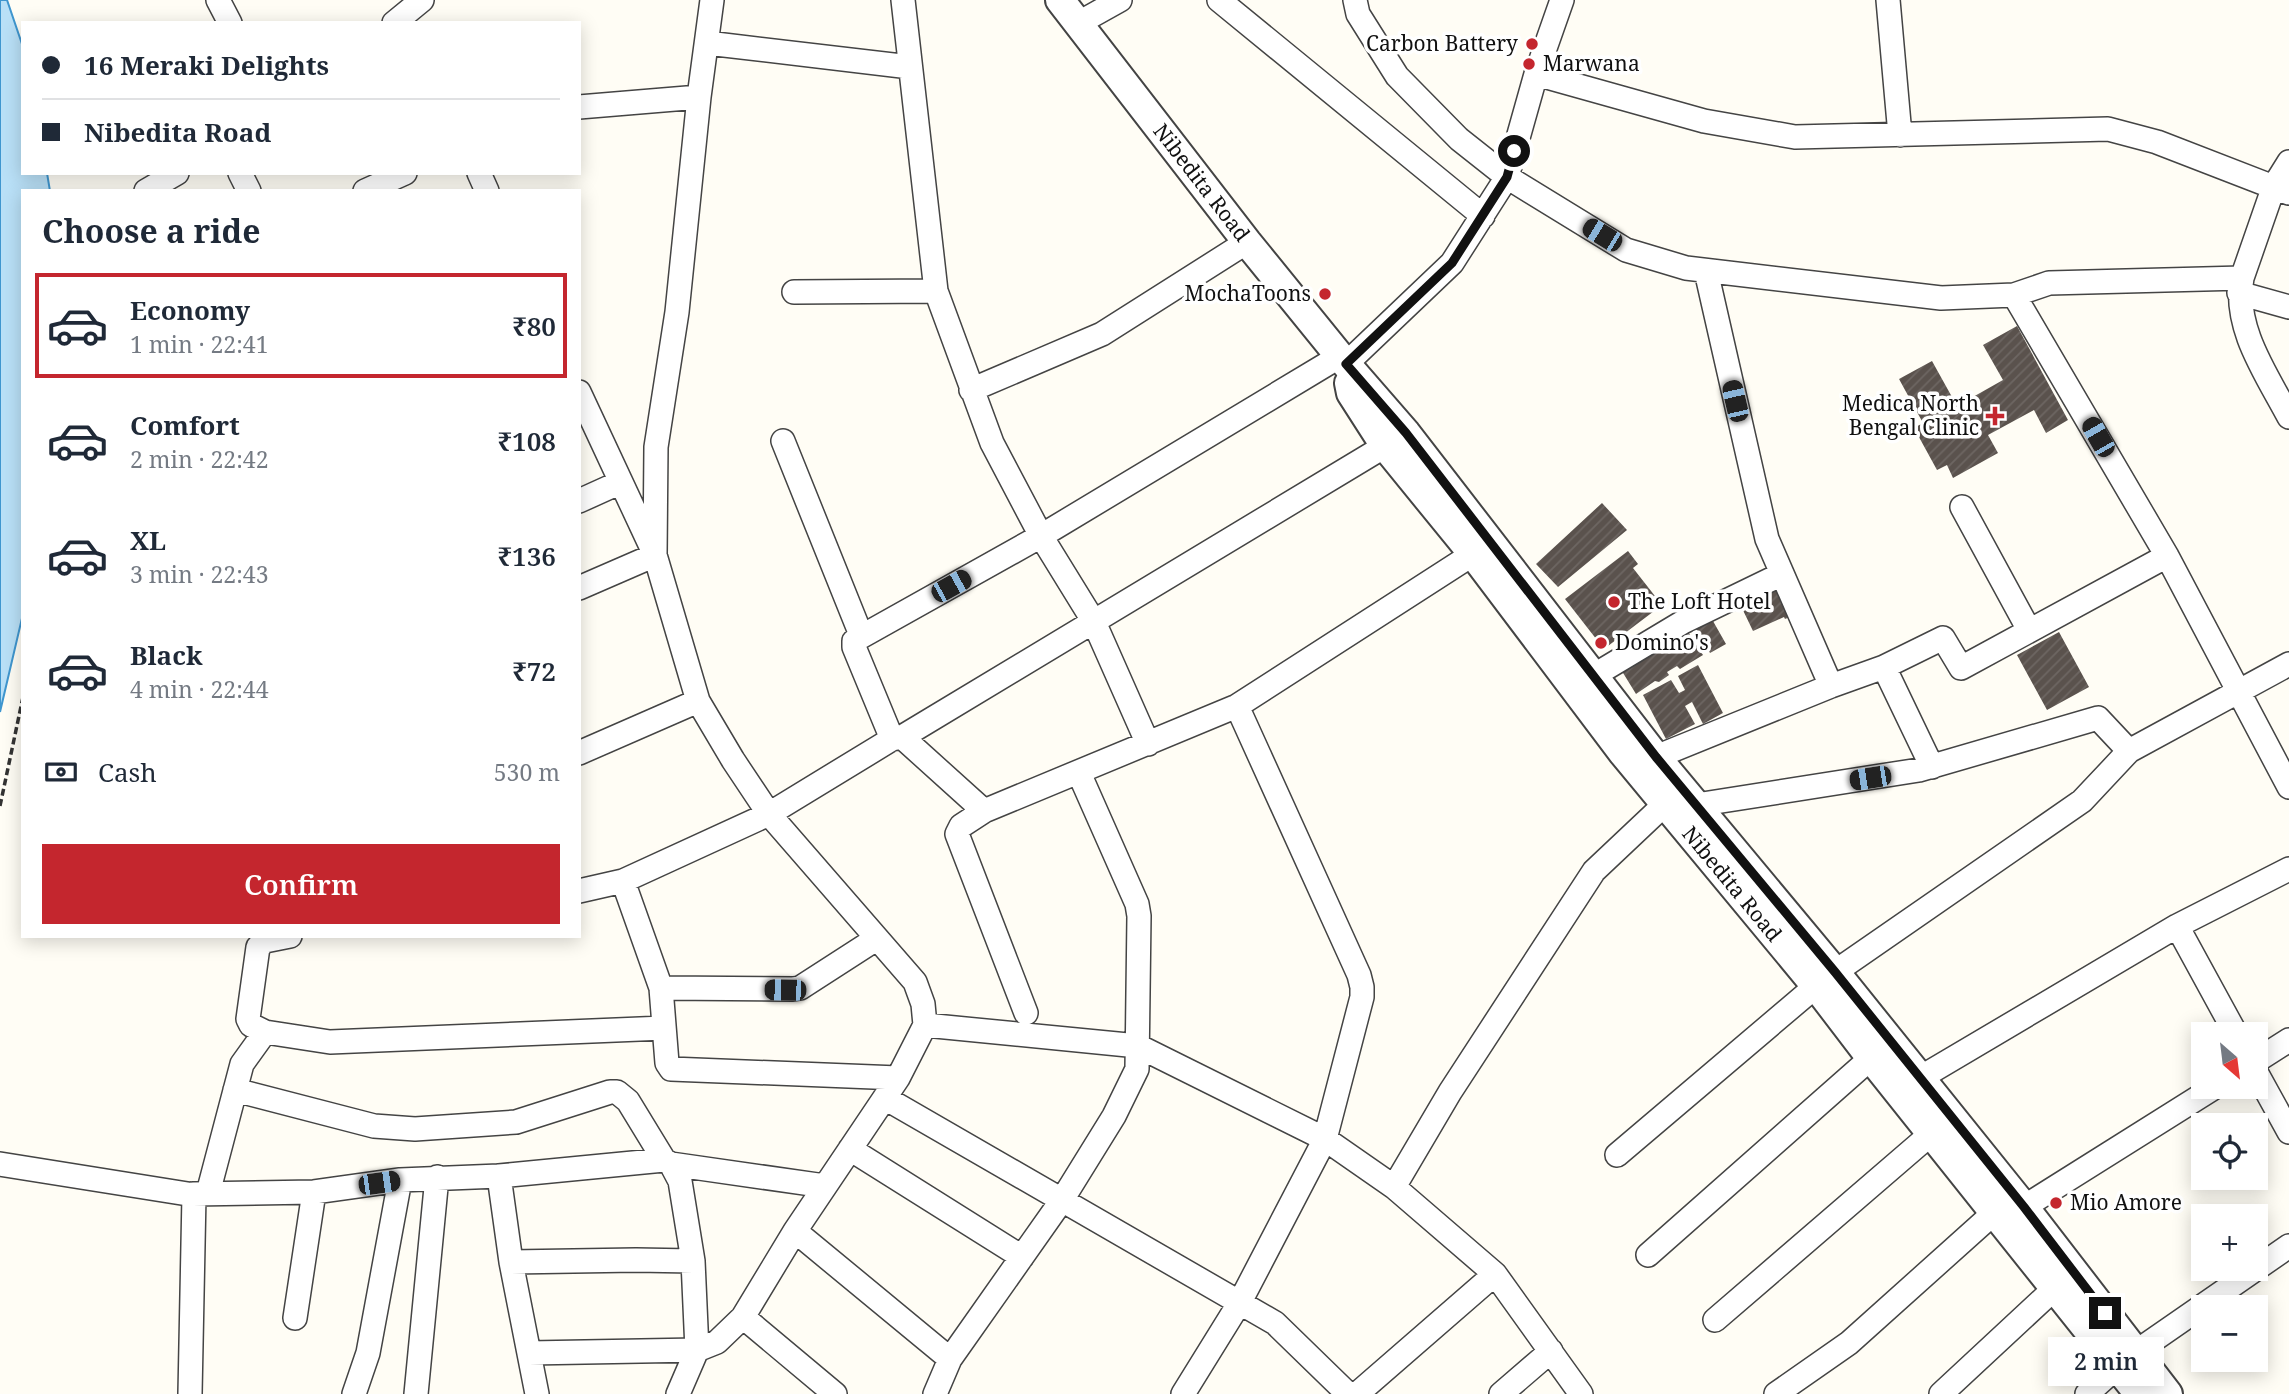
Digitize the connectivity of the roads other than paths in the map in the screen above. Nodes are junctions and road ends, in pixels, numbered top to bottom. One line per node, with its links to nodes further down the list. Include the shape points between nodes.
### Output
1 (218, 0): 11 (street)
2 (422, 0): 12 (street)
3 (712, 0): 14 (street)
4 (903, 0): 15 (street)
5 (1060, 0): 13 (street, Nibedita Road)
6 (1120, 0): 13 (street)
7 (1219, 0): 27 (street)
8 (1355, 0): 23 (street, via 1358,14 1397,76 1459,139)
9 (1562, 0): 16 (street)
10 (1888, 0): 19 (street)
11 (229, 21)
12 (396, 21)
13 (1077, 24): 28 (street, Nibedita Road)
14 (707, 43): 15 (street); 17 (street)
15 (910, 67): 31 (street)
16 (1536, 74): 19 (street, via 1704,121 1795,137); 23 (street)
17 (699, 97): 18 (street); 46 (street, via 677,312 656,447)
18 (581, 107)
19 (1900, 135): 26 (street, via 2108,129 2157,142)
20 (2289, 162): 26 (street)
21 (174, 175): 24 (street)
22 (401, 175): 25 (street)
23 (1507, 177): 27 (street); 29 (street, via 1626,250)
24 (149, 189)
25 (369, 189)
26 (2282, 190): 30 (street)
27 (1483, 216): 35 (street, via 1452,263)
28 (1247, 242): 35 (street, Nibedita Road); 36 (street, via 1102,334)
29 (1706, 271): 33 (street, via 1941,298); 48 (street, via 1764,530)
30 (2241, 286): 33 (street, via 2049,283); 34 (street); 38 (street, via 2245,327)
31 (936, 291): 32 (street); 36 (street)
32 (794, 292)
33 (2014, 295): 47 (street)
34 (2289, 307)
35 (1342, 359): 40 (street, Nibedita Road, via 1351,393); 44 (street); 55 (street, Nibedita Road, via 1406,433)
36 (971, 390): 44 (street, via 992,443)
37 (582, 406): 41 (street)
38 (2289, 417)
39 (783, 441): 52 (street)
40 (1385, 446): 45 (street, Nibedita Road); 50 (street)
41 (621, 482): 42 (street); 46 (street)
42 (581, 500)
43 (1962, 507): 51 (street)
44 (1041, 536): 50 (street); 52 (street)
45 (1473, 554): 59 (street); 68 (street, Nibedita Road)
46 (655, 555): 49 (street); 58 (street)
47 (2167, 556): 51 (street); 57 (street)
48 (1782, 574): 55 (street, via 1682,622); 56 (street)
49 (581, 587)
50 (1094, 622): 60 (street); 61 (street)
51 (2029, 630): 54 (street, via 1961,668 1943,638)
52 (861, 635): 60 (street, via 854,647)
53 (2289, 664): 57 (street)
54 (1884, 667): 56 (street); 65 (street)
55 (1593, 676): 64 (street, Nibedita Road)
56 (1831, 686): 64 (street)
57 (2239, 692): 62 (street); 67 (street)
58 (698, 701): 63 (street); 71 (street)
59 (1237, 706): 61 (street); 98 (street, via 1362,987)
60 (897, 738): 70 (street); 71 (street)
61 (1148, 744): 66 (street)
62 (2129, 751): 65 (street, via 2098,718); 79 (street, via 2082,801)
63 (581, 752)
64 (1656, 757): 69 (street, Nibedita Road)
65 (1932, 767): 69 (street)
66 (1079, 773): 70 (street); 87 (street, via 1137,904)
67 (2289, 787)
68 (1665, 804): 79 (street, Nibedita Road); 107 (street, via 1594,871)
69 (1696, 805): 79 (street, Nibedita Road)
70 (984, 811): 81 (street, via 957,834)
71 (769, 814): 73 (street); 77 (street)
72 (2289, 869): 75 (street)
73 (623, 881): 74 (street); 80 (street)
74 (581, 891)
75 (2177, 926): 82 (street); 91 (street)
76 (279, 938): 78 (street)
77 (876, 939): 80 (street, via 800,988); 83 (street, via 915,982)
78 (259, 941): 85 (street, via 248,1019)
79 (1826, 979): 89 (street, Nibedita Road); 91 (street, Nibedita Road); 100 (street)
80 (661, 988): 84 (street)
81 (1026, 1013)
82 (2229, 1022)
83 (925, 1025): 87 (street); 90 (street)
84 (664, 1028): 85 (street, via 330,1042); 90 (street, via 671,1069)
85 (265, 1032): 92 (street, via 242,1064)
86 (2289, 1040): 88 (street)
87 (1138, 1046): 98 (street); 110 (street, via 1137,1069 1114,1116)
88 (2268, 1053)
89 (1871, 1058): 97 (street, Nibedita Road); 115 (street)
90 (898, 1078): 94 (street)
91 (1920, 1078): 111 (street, Nibedita Road)
92 (235, 1090): 101 (street, via 374,1126 415,1129 516,1122 617,1092 628,1101); 109 (street)
93 (2268, 1094): 96 (street)
94 (885, 1098): 99 (street); 110 (street)
95 (2196, 1099): 111 (street)
96 (2289, 1132)
97 (1932, 1133): 112 (street, Nibedita Road); 124 (street)
98 (1325, 1139): 107 (street); 121 (street)
99 (850, 1149): 106 (street); 116 (street)
100 (1617, 1155)
101 (667, 1162): 103 (street); 106 (street); 117 (street, via 680,1181)
102 (0, 1164): 109 (street)
103 (499, 1176): 104 (street); 118 (street)
104 (437, 1177): 105 (street); 134 (street)
105 (400, 1180): 108 (street); 132 (street, via 368,1353)
106 (825, 1186): 113 (street)
107 (1394, 1187): 119 (street)
108 (314, 1192): 109 (street); 123 (street)
109 (201, 1193): 131 (street, via 195,1198)
110 (1062, 1200): 116 (street); 121 (street)
111 (2024, 1207): 120 (street, Nibedita Road)
112 (1995, 1212): 120 (street, Nibedita Road); 143 (street, via 1849,1343)
113 (795, 1231): 122 (street); 128 (street)
114 (2289, 1246): 129 (street)
115 (1648, 1255)
116 (1022, 1257): 128 (street)
117 (693, 1261): 118 (street); 125 (street)
118 (511, 1262): 127 (street)
119 (1495, 1274): 126 (street); 140 (street)
120 (2065, 1281): 129 (street, Nibedita Road); 144 (street)
121 (1240, 1302): 138 (street); 139 (street, via 1275,1323)
122 (743, 1317): 125 (street, via 717,1342); 136 (street)
123 (295, 1318)
124 (1715, 1320)
125 (697, 1350): 127 (street); 130 (street)
126 (1550, 1351): 141 (street); 142 (street)
127 (528, 1353): 135 (street)
128 (950, 1359): 137 (street)
129 (2127, 1359): 145 (street); 146 (street, Nibedita Road); 147 (street, Nibedita Road)
130 (686, 1389)
131 (190, 1394)
132 (354, 1394): 133 (street)
133 (362, 1394)
134 (416, 1394)
135 (537, 1394)
136 (835, 1394)
137 (935, 1394)
138 (1183, 1394)
139 (1348, 1394)
140 (1357, 1394)
141 (1501, 1394)
142 (1581, 1394)
143 (1776, 1394)
144 (1941, 1394)
145 (2087, 1394)
146 (2139, 1394)
147 (2168, 1394)

